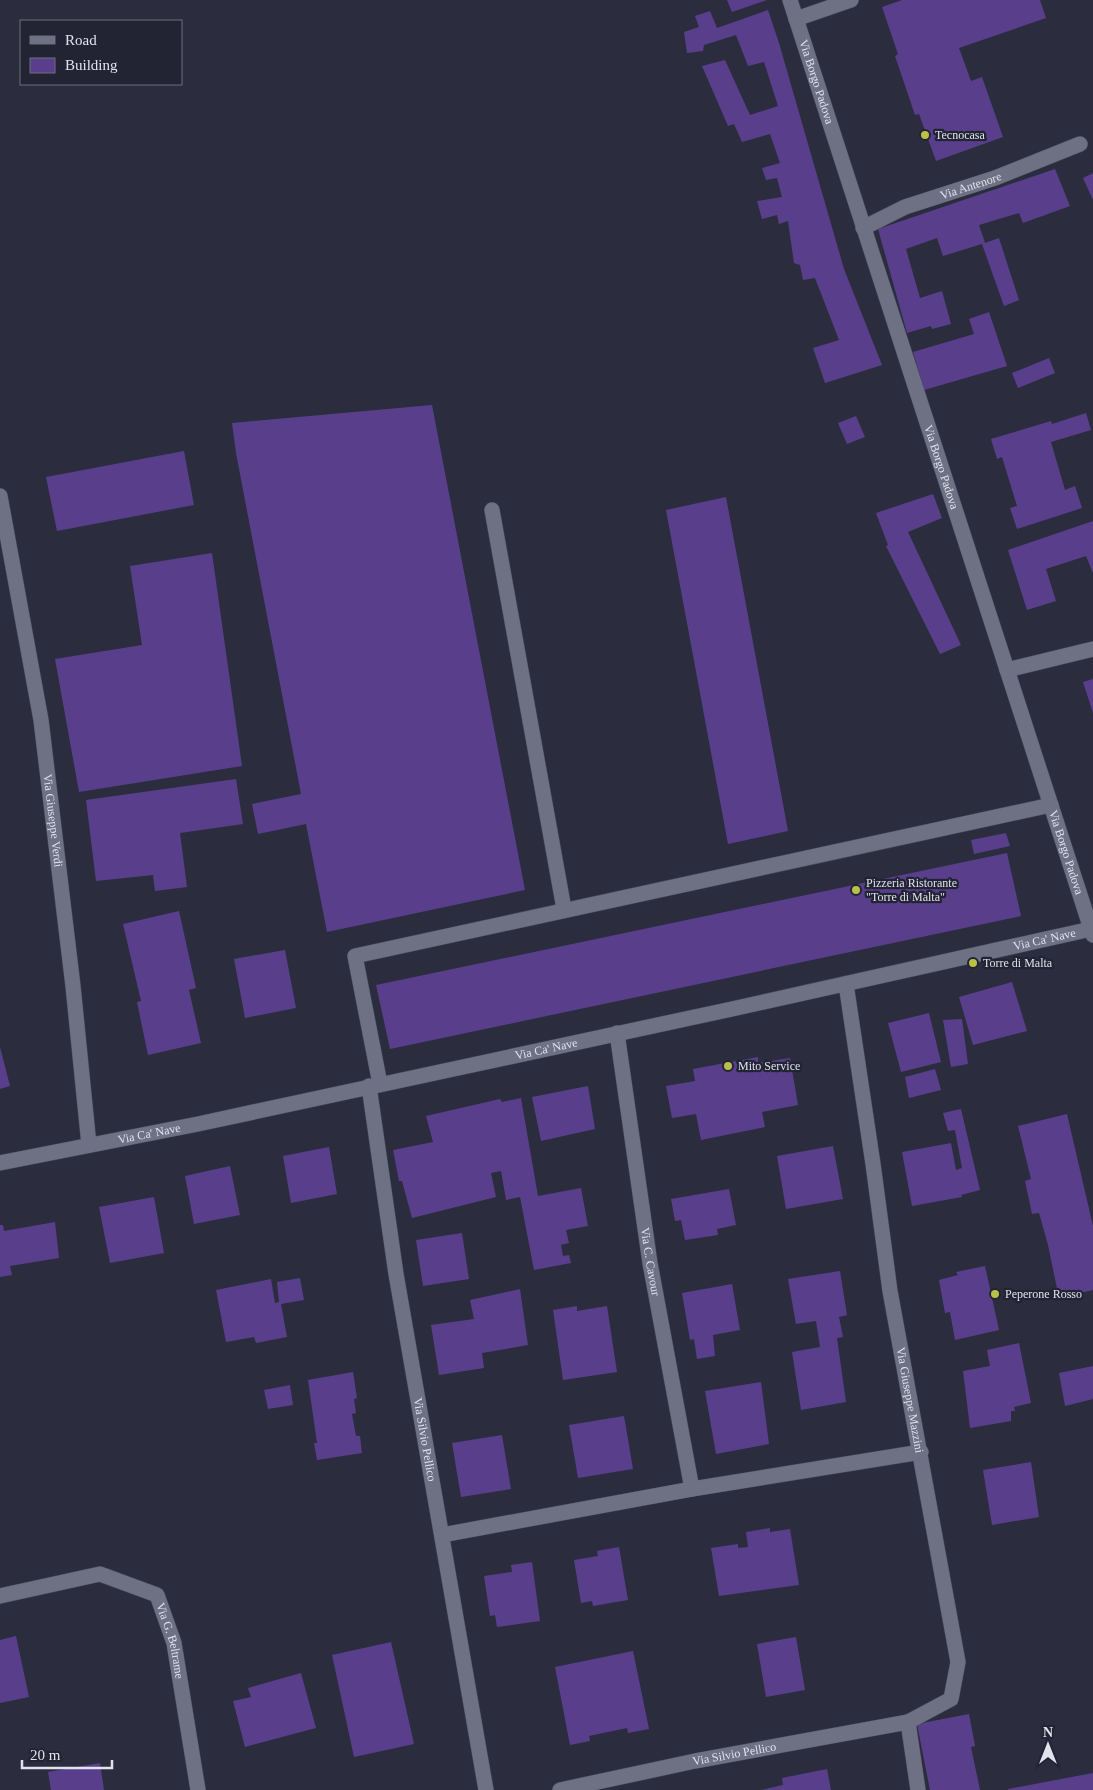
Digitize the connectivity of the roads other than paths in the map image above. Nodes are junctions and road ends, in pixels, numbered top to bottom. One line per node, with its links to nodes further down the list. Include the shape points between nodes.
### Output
1 (790, 0): 3 (street, Via Borgo Padova)
2 (851, 0): 3 (street)
3 (796, 19): 5 (street, Via Borgo Padova)
4 (1080, 144): 5 (street, Via Antenore, via 995,178 905,207)
5 (863, 228): 9 (street, Via Borgo Padova)
6 (0, 496): 16 (street, Via Giuseppe Verdi, via 41,720)
7 (492, 510): 11 (street)
8 (1093, 648): 9 (street)
9 (1007, 670): 10 (street, Via Borgo Padova)
10 (1051, 805): 11 (street); 12 (street, Via Borgo Padova)
11 (564, 909): 15 (street, Via Silvio Pellico, via 355,956)
12 (1092, 932): 13 (street, Via Ca' Nave)
13 (846, 984): 14 (street, Via Ca' Nave); 18 (street, Via Giuseppe Mazzini, via 890,1291)
14 (617, 1033): 15 (street, Via Ca' Nave); 19 (street, Via C. Cavour, via 650,1263)
15 (374, 1085): 16 (street, Via Ca' Nave); 20 (street, Via Silvio Pellico, via 396,1274)
16 (89, 1146): 17 (street, Via Ca' Nave)
17 (0, 1163)
18 (921, 1452): 19 (street); 22 (street, Via Giuseppe Mazzini, via 958,1662 951,1698)
19 (692, 1489): 20 (street)
20 (442, 1535): 24 (street, Via Silvio Pellico)
21 (0, 1596): 23 (street, Via G. Beltrame, via 100,1574 157,1595 174,1643)
22 (908, 1722): 25 (street, Via Silvio Pellico, via 695,1761); 26 (street)
23 (198, 1790)
24 (486, 1790)
25 (560, 1790)
26 (918, 1790)

